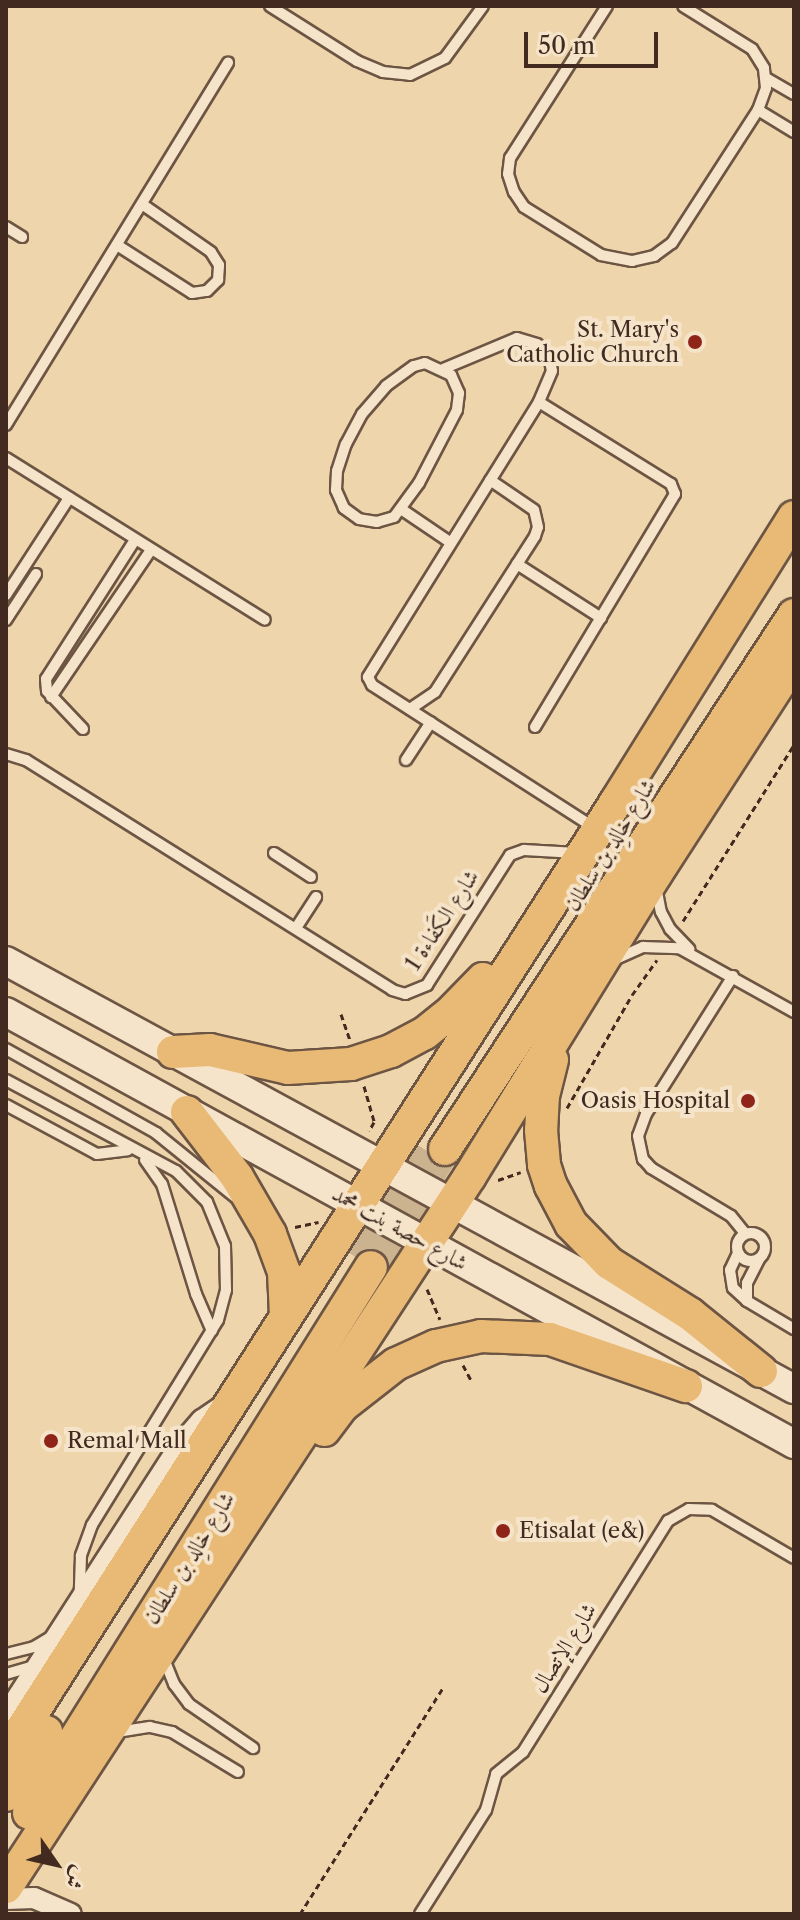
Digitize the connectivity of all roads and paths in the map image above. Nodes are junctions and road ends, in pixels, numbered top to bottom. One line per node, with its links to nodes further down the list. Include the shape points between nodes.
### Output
1 (270, 6): 2 (lane, via 357,61 410,75 445,58)
2 (483, 6)
3 (607, 6): 8 (lane, via 510,158 510,183 524,207 611,259 654,256 672,243)
4 (683, 6): 6 (lane, via 752,49)
5 (228, 63): 10 (lane)
6 (766, 78): 7 (lane); 8 (lane)
7 (794, 94)
8 (758, 110): 9 (lane)
9 (794, 132)
10 (142, 204): 13 (lane); 13 (lane, via 211,252 219,265 218,280 207,291 192,293)
11 (6, 227): 12 (lane)
12 (22, 237)
13 (117, 245): 16 (lane)
14 (443, 369): 15 (lane, via 507,340 527,339 550,361 550,382); 20 (lane, via 456,383 459,402); 20 (lane, via 425,363 414,366 386,386 353,429 337,471 339,500 351,515 377,522)
15 (539, 402): 18 (lane); 30 (lane, via 674,488 674,500)
16 (6, 425)
17 (6, 458): 19 (lane)
18 (490, 480): 23 (lane); 26 (lane, via 527,503 538,518 535,536)
19 (69, 498): 22 (lane); 28 (lane)
20 (401, 509): 23 (lane)
21 (794, 517): 42 (main road)
22 (135, 540): 24 (lane); 34 (lane, via 46,679)
23 (451, 543): 35 (lane, via 368,673 372,685)
24 (151, 550): 32 (lane); 34 (lane)
25 (794, 550): 29 (main road, شارع خالِد بن سلطان, via 434,1144)
26 (517, 564): 30 (lane); 35 (lane, via 435,692)
27 (36, 574): 31 (lane)
28 (6, 595)
29 (794, 615)
30 (601, 618): 37 (lane)
31 (6, 620)
32 (265, 620)
33 (794, 661): 44 (main road)
34 (51, 697): 38 (lane)
35 (410, 709): 36 (lane)
36 (431, 722): 41 (lane); 42 (lane)
37 (535, 727)
38 (83, 729)
39 (794, 745): 49 (path)
40 (6, 754): 48 (lane, شارع الكَفاءة 1, via 26,760)
41 (406, 760)
42 (590, 841): 47 (main road); 48 (lane, شارع الكَفاءة 1, via 558,854 524,850 510,855 427,985 417,992 392,990)
43 (274, 853): 45 (lane)
44 (656, 874): 49 (lane, via 661,912); 53 (main road)
45 (311, 877)
46 (316, 897): 48 (lane)
47 (538, 922): 59 (main road, via 440,1022 371,1059 288,1068 210,1050); 66 (main road)
48 (296, 928)
49 (675, 934): 51 (lane)
50 (667, 946): 51 (lane); 53 (lane, via 625,953); 62 (path, via 632,995)
51 (697, 955): 54 (lane)
52 (6, 961): 59 (main road, شارع حصة بنت محمد)
53 (593, 975): 57 (main road)
54 (733, 976): 56 (lane); 70 (lane, via 646,1114 638,1136 643,1159 651,1168 731,1216)
55 (6, 1012): 63 (main road, شارع حصة بنت محمد)
56 (794, 1012)
57 (566, 1020): 65 (main road, via 543,1095); 68 (main road)
58 (6, 1049): 69 (lane, via 156,1133)
59 (173, 1052): 66 (main road, شارع حصة بنت محمد)
60 (6, 1080): 64 (lane)
61 (6, 1105): 64 (lane, via 97,1154)
62 (566, 1110)
63 (187, 1112): 67 (main road, شارع حصة بنت محمد); 69 (main road)
64 (134, 1151): 78 (lane, via 162,1184); 78 (lane, via 188,1180 215,1216 227,1274 223,1305)
65 (544, 1165): 68 (path, via 485,1183); 80 (main road, via 559,1204 594,1250)
66 (383, 1166): 67 (main road); 68 (main road, شارع حصة بنت محمد)
67 (357, 1205): 71 (main road, شارع حصة بنت محمد); 76 (main road)
68 (460, 1207): 71 (main road); 80 (main road, شارع حصة بنت محمد)
69 (264, 1222): 76 (main road, via 284,1272)
70 (745, 1233): 72 (lane); 73 (lane, via 764,1240)
71 (426, 1243): 81 (main road, شارع حصة بنت محمد); 86 (main road)
72 (738, 1253): 73 (lane, via 747,1260); 75 (lane, via 730,1279)
73 (759, 1259): 75 (lane, via 747,1283)
74 (425, 1285): 79 (path)
75 (747, 1301): 77 (lane)
76 (286, 1316): 82 (main road)
77 (794, 1329)
78 (212, 1331): 85 (lane, via 92,1525 81,1556)
79 (450, 1342): 81 (main road, via 504,1334 550,1339); 86 (main road, via 396,1364 342,1406)
80 (784, 1381)
81 (686, 1386): 83 (main road, شارع حصة بنت محمد)
82 (232, 1401): 85 (street, via 202,1420 180,1445); 96 (main road)
83 (794, 1444)
84 (794, 1558): 104 (lane, شارع الإتصال, via 712,1510 677,1513 661,1530 523,1752 496,1774 486,1810)
85 (80, 1599): 87 (street)
86 (178, 1620): 88 (main road)
87 (63, 1627): 89 (lane, via 34,1647); 90 (street)
88 (161, 1647): 94 (main road); 95 (lane, via 174,1684 189,1704)
89 (6, 1654)
90 (42, 1659): 91 (lane, via 27,1670); 93 (street)
91 (6, 1674)
92 (443, 1688): 103 (path)
93 (6, 1715)
94 (104, 1737): 97 (lane, via 126,1729 161,1729 194,1742); 100 (main road)
95 (253, 1748)
96 (6, 1754)
97 (238, 1772)
98 (6, 1795): 99 (main road, شارع خالِد بن سلطان, via 360,1260)
99 (6, 1850)
100 (6, 1887)
101 (6, 1899): 102 (street, via 34,1898)
102 (71, 1914)
103 (300, 1914)
104 (420, 1914)

